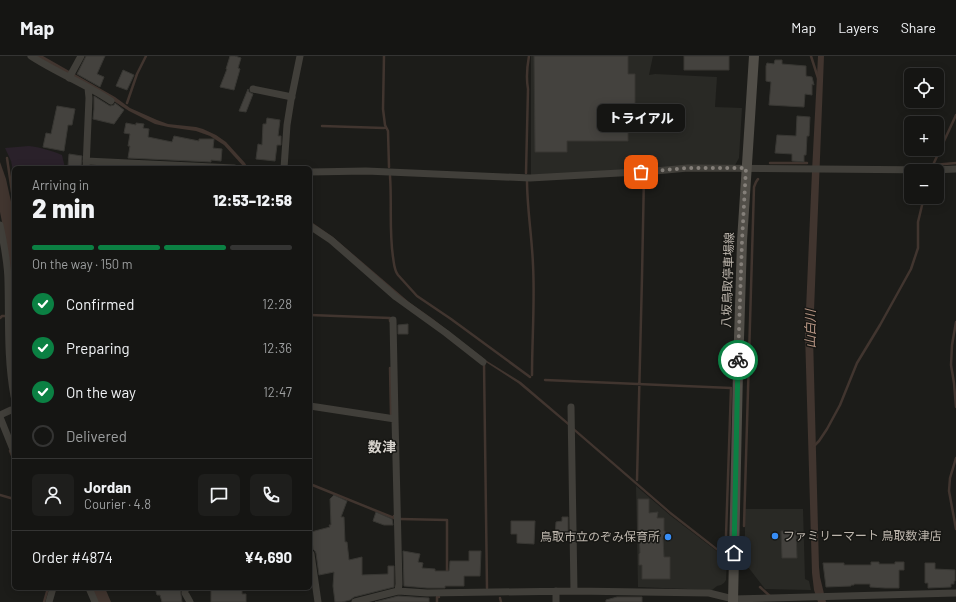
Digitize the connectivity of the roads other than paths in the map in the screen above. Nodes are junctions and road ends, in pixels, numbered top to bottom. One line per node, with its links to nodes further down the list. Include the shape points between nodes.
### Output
1 (31, 56): 5 (street)
2 (80, 56): 5 (street)
3 (300, 56): 8 (street)
4 (754, 56): 13 (main road, 八坂鳥取停車場線)
5 (69, 78): 6 (street)
6 (88, 88): 9 (street); 10 (street)
7 (253, 89): 8 (street)
8 (292, 97): 12 (street)
9 (111, 101)
10 (86, 164): 11 (street)
11 (157, 166)
12 (284, 166)
13 (746, 168): 14 (street); 15 (street, via 688,168 530,178 366,171); 35 (main road, 八坂鳥取停車場線, via 738,356)
14 (956, 169)
15 (312, 172)
16 (0, 224): 20 (street, via 6,256)
17 (312, 227): 19 (street, via 331,240 396,297)
18 (393, 320): 25 (street)
19 (483, 362)
20 (12, 378)
21 (312, 406): 25 (street)
22 (571, 407): 33 (street)
23 (12, 410): 24 (street)
24 (0, 416): 26 (street)
25 (395, 419): 31 (street, via 400,584)
26 (12, 447)
27 (312, 561): 39 (street)
28 (52, 590): 36 (street)
29 (90, 590): 37 (street)
30 (185, 590): 38 (street)
31 (398, 591): 32 (street); 40 (street)
32 (556, 591): 33 (street); 41 (street)
33 (574, 591): 35 (street, via 709,593)
34 (956, 593): 35 (street)
35 (733, 600)
36 (49, 602)
37 (95, 602)
38 (190, 602)
39 (318, 602)
40 (355, 602)
41 (556, 602)

